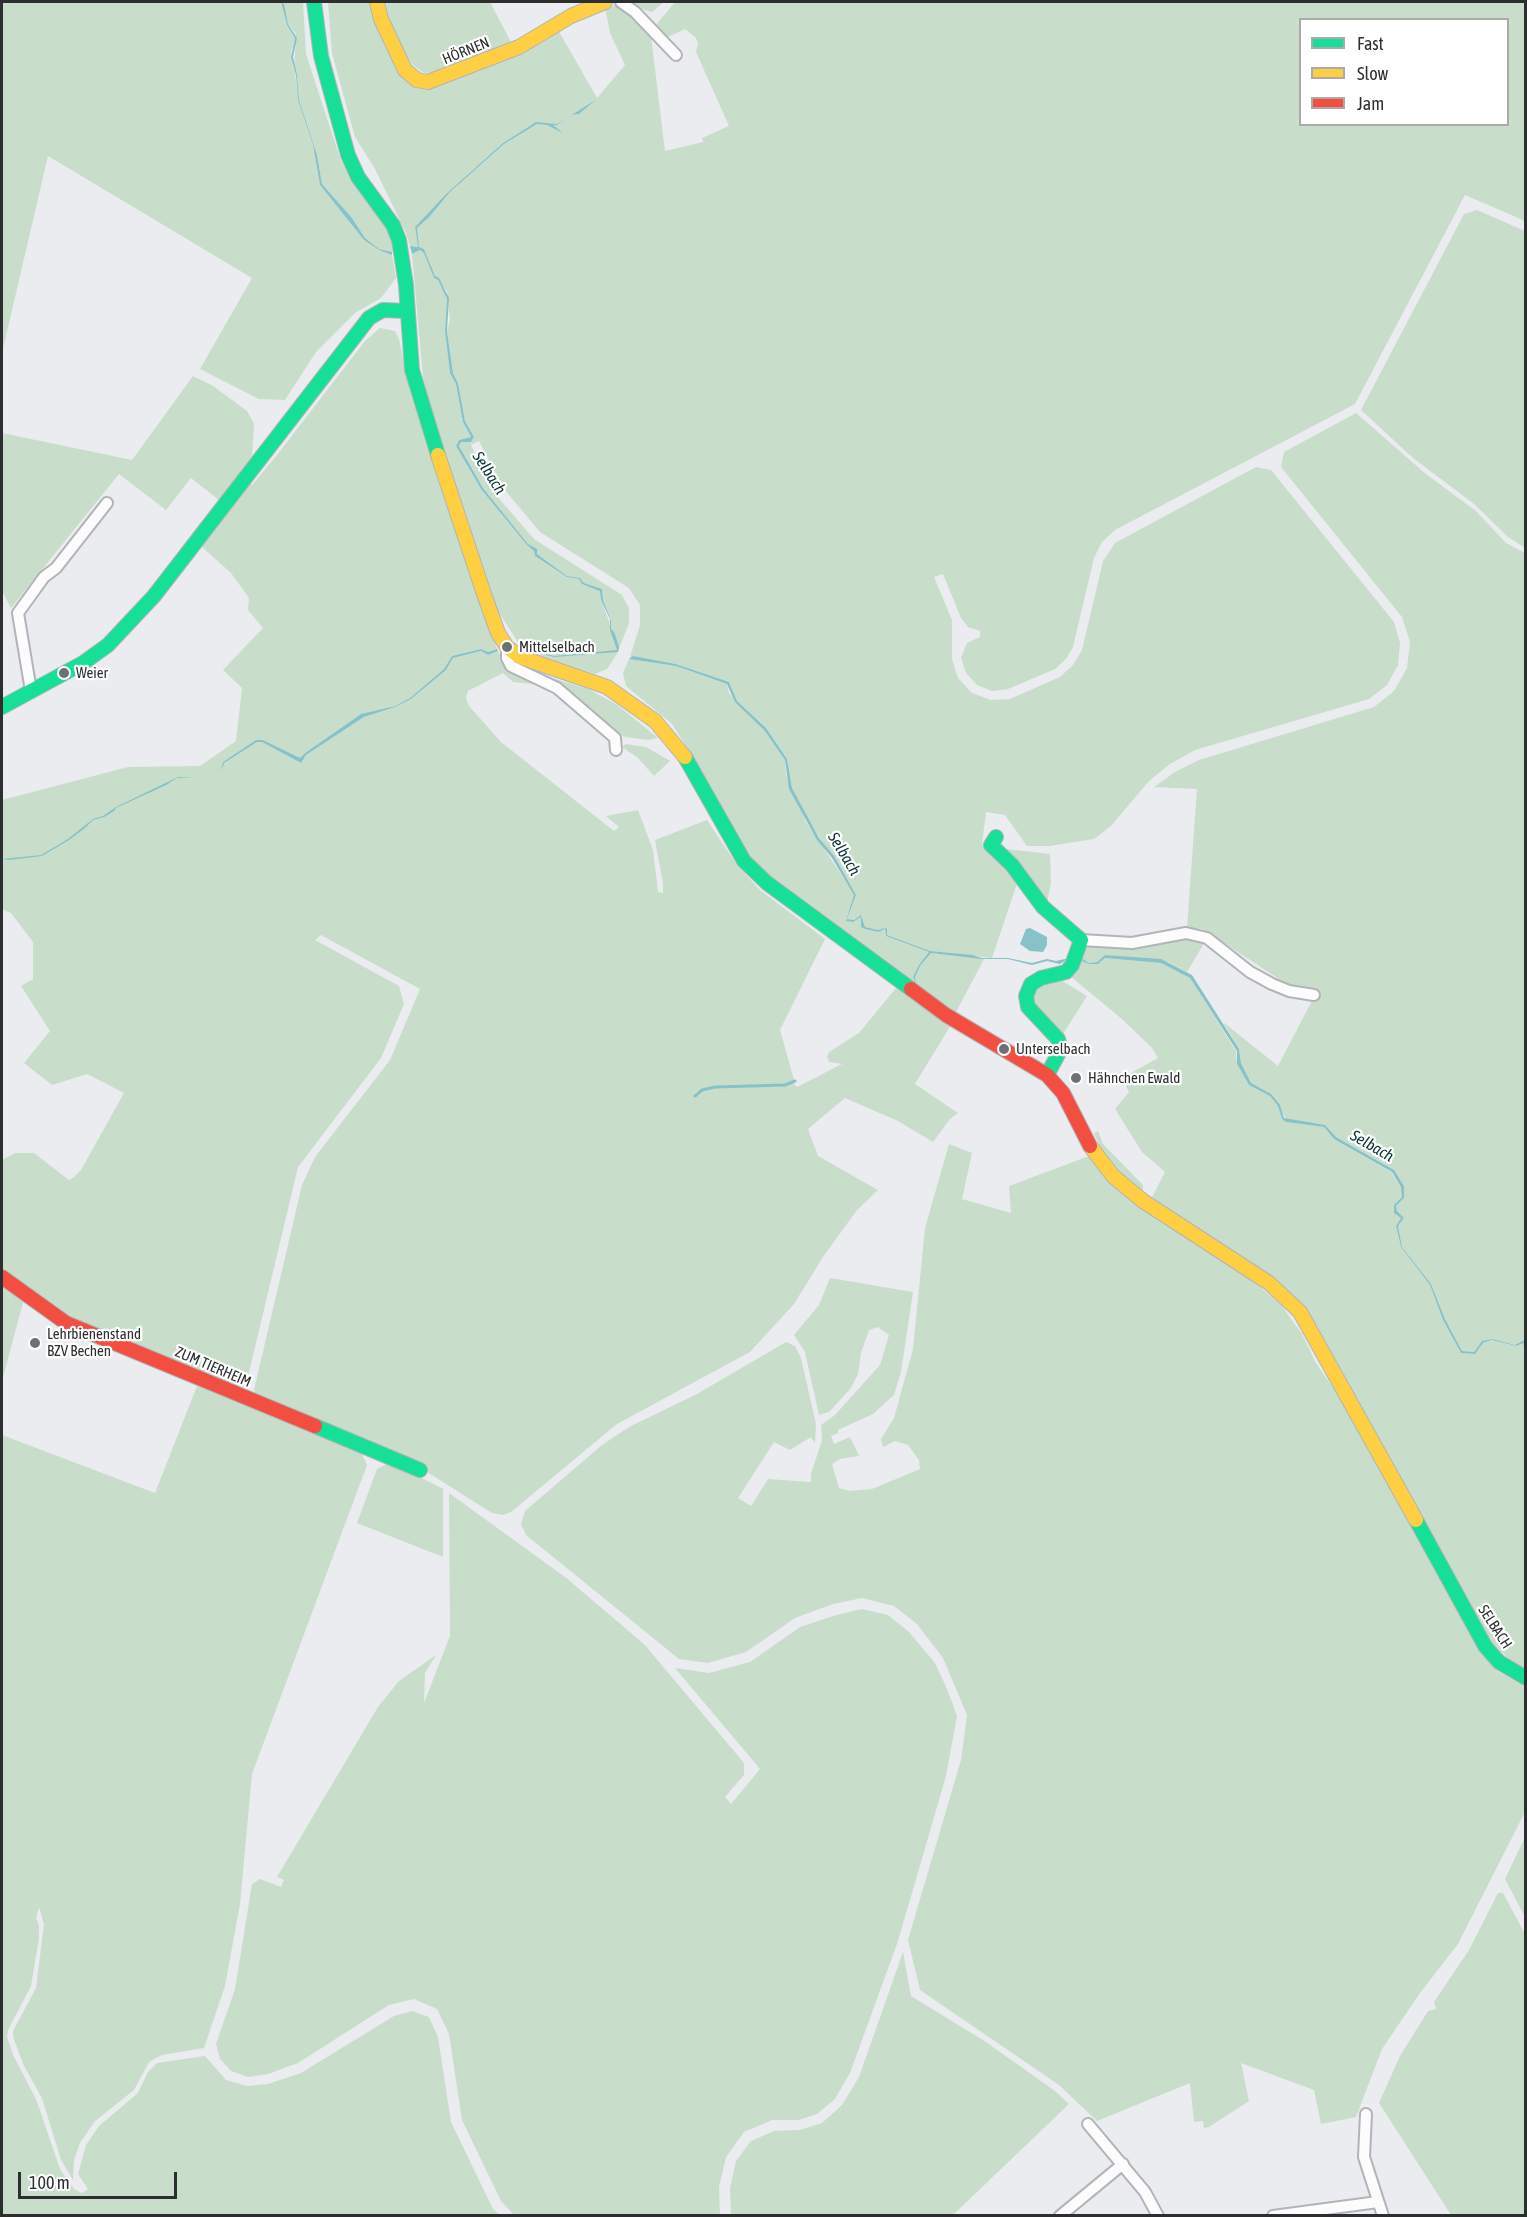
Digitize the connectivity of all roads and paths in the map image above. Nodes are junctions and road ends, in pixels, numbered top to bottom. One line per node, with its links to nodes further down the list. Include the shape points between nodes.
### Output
1 (314, 2): 6 (street, via 321,56 348,155 399,240)
2 (377, 2): 3 (street, HÖRNEN, via 405,70 417,80 428,82 519,46 571,16)
3 (605, 2)
4 (621, 2): 5 (street)
5 (676, 55)
6 (407, 311): 8 (street, via 417,390 498,633); 9 (street, via 383,310 369,318 132,621 83,663)
7 (107, 503): 9 (street, via 18,613)
8 (507, 647): 11 (street, via 511,666 557,688 615,738); 15 (street, SELBACH, via 520,657 607,687 635,705 676,743 734,846 767,883 946,1015)
9 (31, 691): 10 (street)
10 (2, 707)
11 (616, 750)
12 (996, 837): 13 (street, via 991,845 1012,865 1043,907)
13 (1081, 940): 14 (street, via 1132,943 1186,933 1207,938 1272,984); 15 (street, via 1066,972 1031,984 1026,996 1028,1006 1058,1039 1061,1049)
14 (1314, 994)
15 (1047, 1075): 18 (street, SELBACH, via 1063,1093 1094,1154 1113,1176 1143,1201 1269,1283 1300,1312 1485,1646 1499,1662)
16 (2, 1277): 17 (street, ZUM TIERHEIM, via 66,1323)
17 (420, 1470)
18 (1526, 1678)
19 (1366, 2114): 22 (street, via 1364,2157)
20 (1088, 2124): 21 (street)
21 (1123, 2164): 24 (street); 25 (street)
22 (1378, 2202): 23 (street); 26 (street)
23 (1274, 2215)
24 (1060, 2216)
25 (1158, 2216)
26 (1383, 2216)

